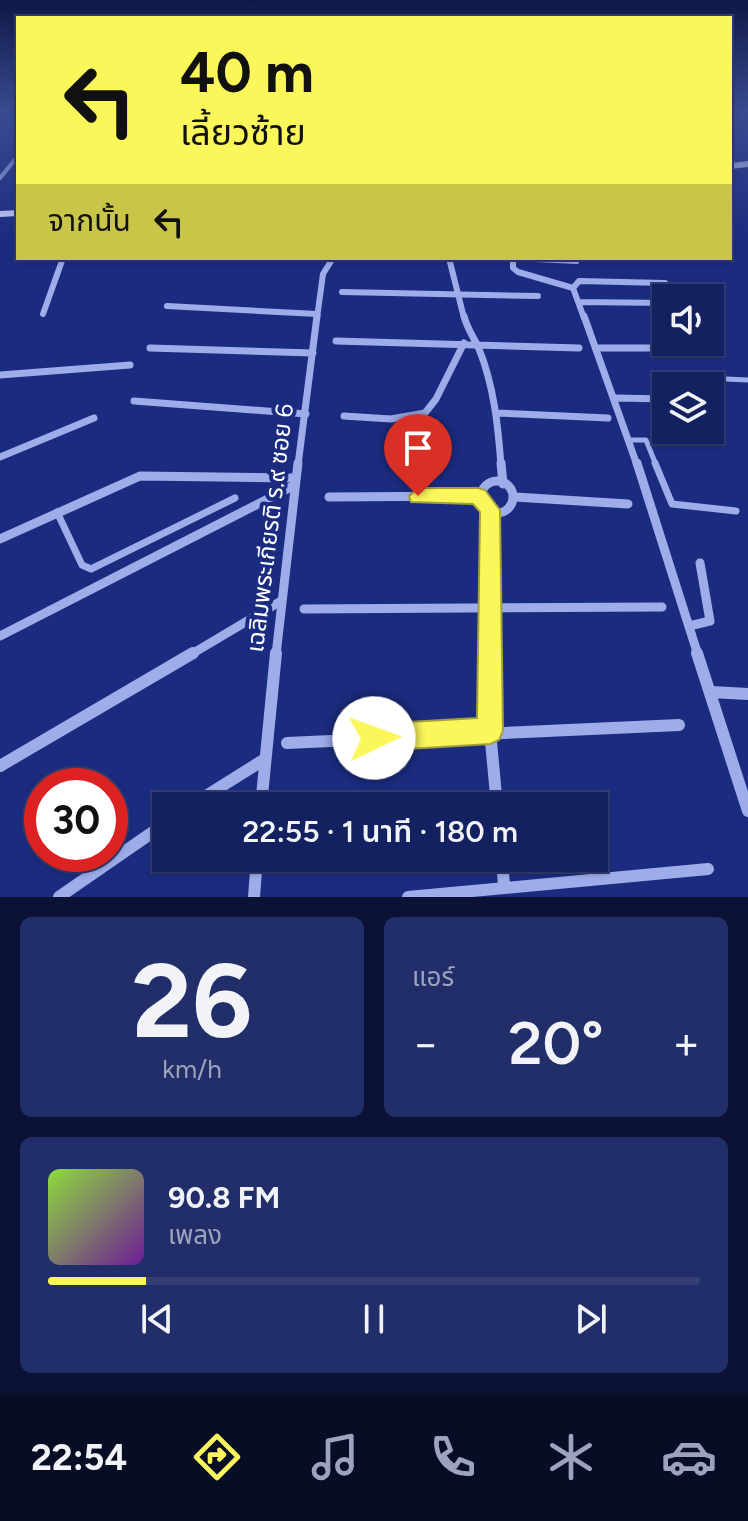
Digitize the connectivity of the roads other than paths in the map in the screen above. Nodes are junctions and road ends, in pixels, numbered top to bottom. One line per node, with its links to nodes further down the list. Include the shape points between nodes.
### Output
1 (16, 160): 2 (street)
2 (0, 178)
3 (62, 260): 17 (street)
4 (332, 260): 18 (street, เฉลิมพระเกียรติ ร.๙ ซอย 6, via 323,274)
5 (450, 260): 12 (street)
6 (513, 260): 10 (street, via 518,272)
7 (545, 260): 8 (lane)
8 (577, 262)
9 (665, 283): 10 (street, via 579,281)
10 (573, 288): 14 (street)
11 (342, 292): 12 (street)
12 (459, 295): 13 (street); 19 (street)
13 (538, 296)
14 (579, 302): 15 (street); 25 (street)
15 (652, 303)
16 (167, 306): 18 (street)
17 (43, 314)
18 (317, 314): 27 (street, เฉลิมพระเกียรติ ร.๙ ซอย 6)
19 (469, 336): 21 (street); 22 (street)
20 (336, 341): 22 (street)
21 (478, 346): 22 (street); 24 (street); 35 (street)
22 (462, 347): 37 (street, via 431,409 402,418)
23 (150, 348): 27 (street)
24 (579, 348)
25 (597, 348): 26 (street); 32 (street)
26 (652, 348)
27 (313, 353): 36 (street, เฉลิมพระเกียรติ ร.๙ ซอย 6)
28 (130, 365): 29 (street)
29 (0, 375)
30 (725, 379): 31 (lane)
31 (748, 380)
32 (616, 398): 33 (street); 40 (street)
33 (652, 399)
34 (134, 401): 36 (street)
35 (497, 413): 39 (street); 43 (street)
36 (306, 414): 42 (street, เฉลิมพระเกียรติ ร.๙ ซอย 6)
37 (344, 416)
38 (94, 418): 41 (street)
39 (608, 418)
40 (630, 440): 50 (lane, via 646,440 672,504); 58 (street)
41 (0, 457)
42 (295, 481): 51 (street, via 140,476); 54 (street, เฉลิมพระเกียรติ ร.๙ ซอย 6); 59 (street)
43 (503, 484): 44 (street, via 486,484); 46 (street)
44 (478, 496): 45 (street); 49 (street)
45 (329, 497)
46 (515, 497): 48 (street); 49 (street, via 508,510)
47 (235, 498): 51 (lane, via 91,569 82,565)
48 (628, 504)
49 (490, 510): 55 (street)
50 (736, 511)
51 (57, 512): 52 (street)
52 (0, 539)
53 (700, 563): 58 (street, via 710,621)
54 (281, 601): 65 (street, เฉลิมพระเกียรติ ร.๙ ซอย 6); 66 (street)
55 (492, 607): 56 (street); 57 (street); 63 (street)
56 (662, 607)
57 (304, 609)
58 (689, 626): 60 (street)
59 (0, 636)
60 (711, 692): 61 (street); 70 (street)
61 (748, 694)
62 (679, 725): 63 (street)
63 (490, 731): 64 (street); 69 (street)
64 (287, 743)
65 (265, 759): 67 (street); 68 (street, เฉลิมพระเกียรติ ร.๙ ซอย 6)
66 (0, 766)
67 (212, 792)
68 (262, 792)
69 (496, 792)
70 (748, 811)
71 (152, 833): 76 (street)
72 (708, 869): 75 (street)
73 (256, 872): 77 (street)
74 (503, 872): 75 (street)
75 (504, 886): 78 (street)
76 (59, 897)
77 (254, 897)
78 (408, 897)

